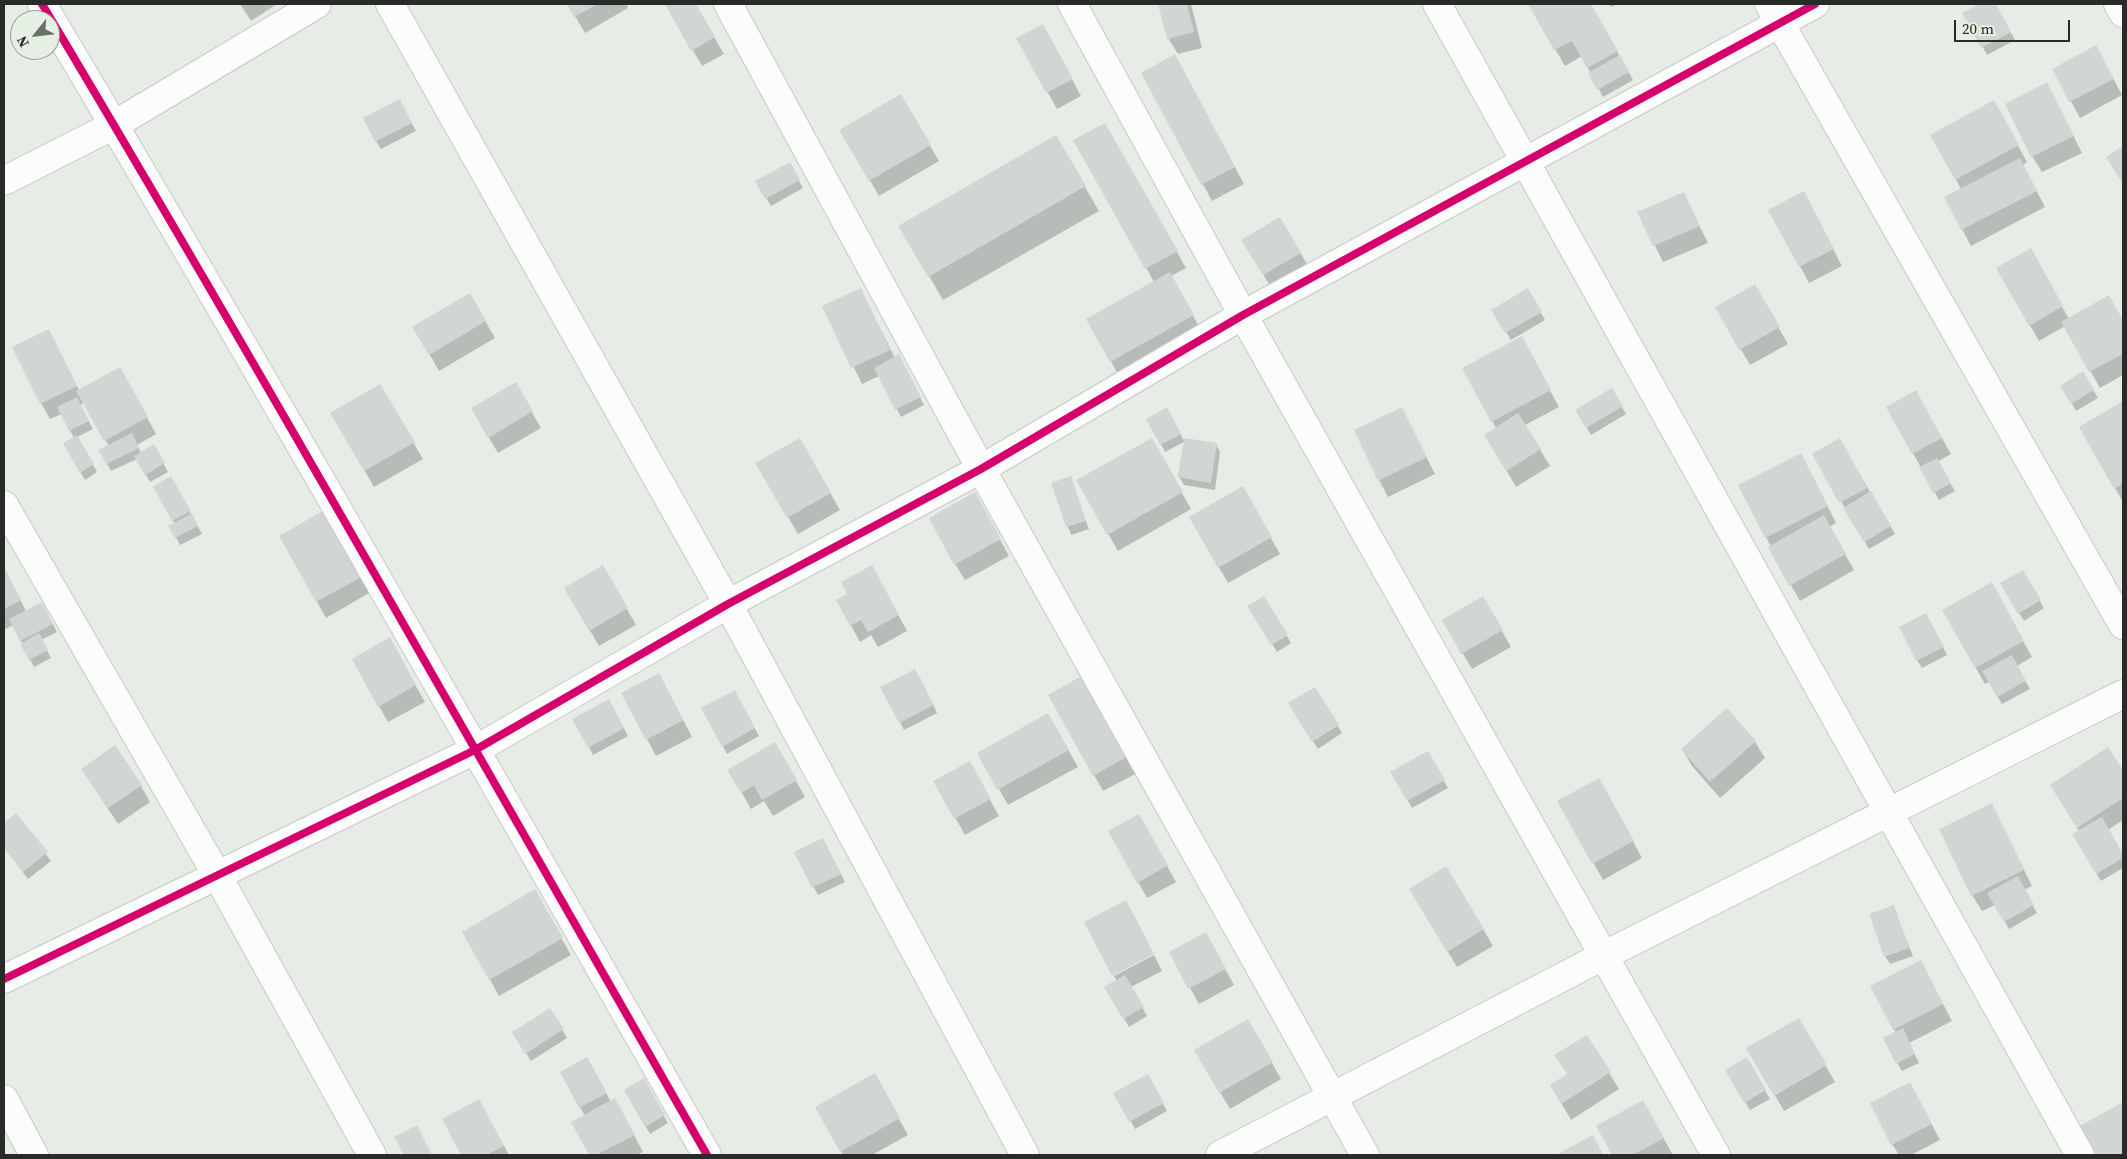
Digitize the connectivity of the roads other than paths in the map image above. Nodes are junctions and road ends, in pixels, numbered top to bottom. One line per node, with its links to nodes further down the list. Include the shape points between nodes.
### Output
1 (42, 4): 11 (street)
2 (317, 4): 11 (street)
3 (390, 4): 17 (street)
4 (728, 4): 15 (street)
5 (1072, 4): 14 (street)
6 (1437, 4): 12 (street)
7 (1815, 4): 9 (street)
8 (2118, 4): 10 (street)
9 (1774, 13): 12 (street); 18 (street)
10 (2123, 13)
11 (114, 125): 13 (street); 20 (street)
12 (1525, 161): 14 (street); 21 (street)
13 (4, 181)
14 (1243, 315): 15 (street); 23 (street)
15 (981, 469): 17 (street); 25 (street)
16 (4, 505): 22 (street)
17 (728, 604): 20 (street); 30 (street)
18 (2123, 625)
19 (2123, 694): 21 (street)
20 (475, 750): 22 (street); 29 (street)
21 (1888, 812): 23 (street); 34 (street)
22 (217, 875): 24 (street); 28 (street)
23 (1603, 956): 25 (street); 33 (street)
24 (4, 979)
25 (1332, 1098): 31 (street); 32 (street)
26 (4, 1099): 27 (street)
27 (34, 1155)
28 (372, 1155)
29 (707, 1155)
30 (1026, 1155)
31 (1220, 1155)
32 (1365, 1155)
33 (1716, 1155)
34 (2080, 1155)

